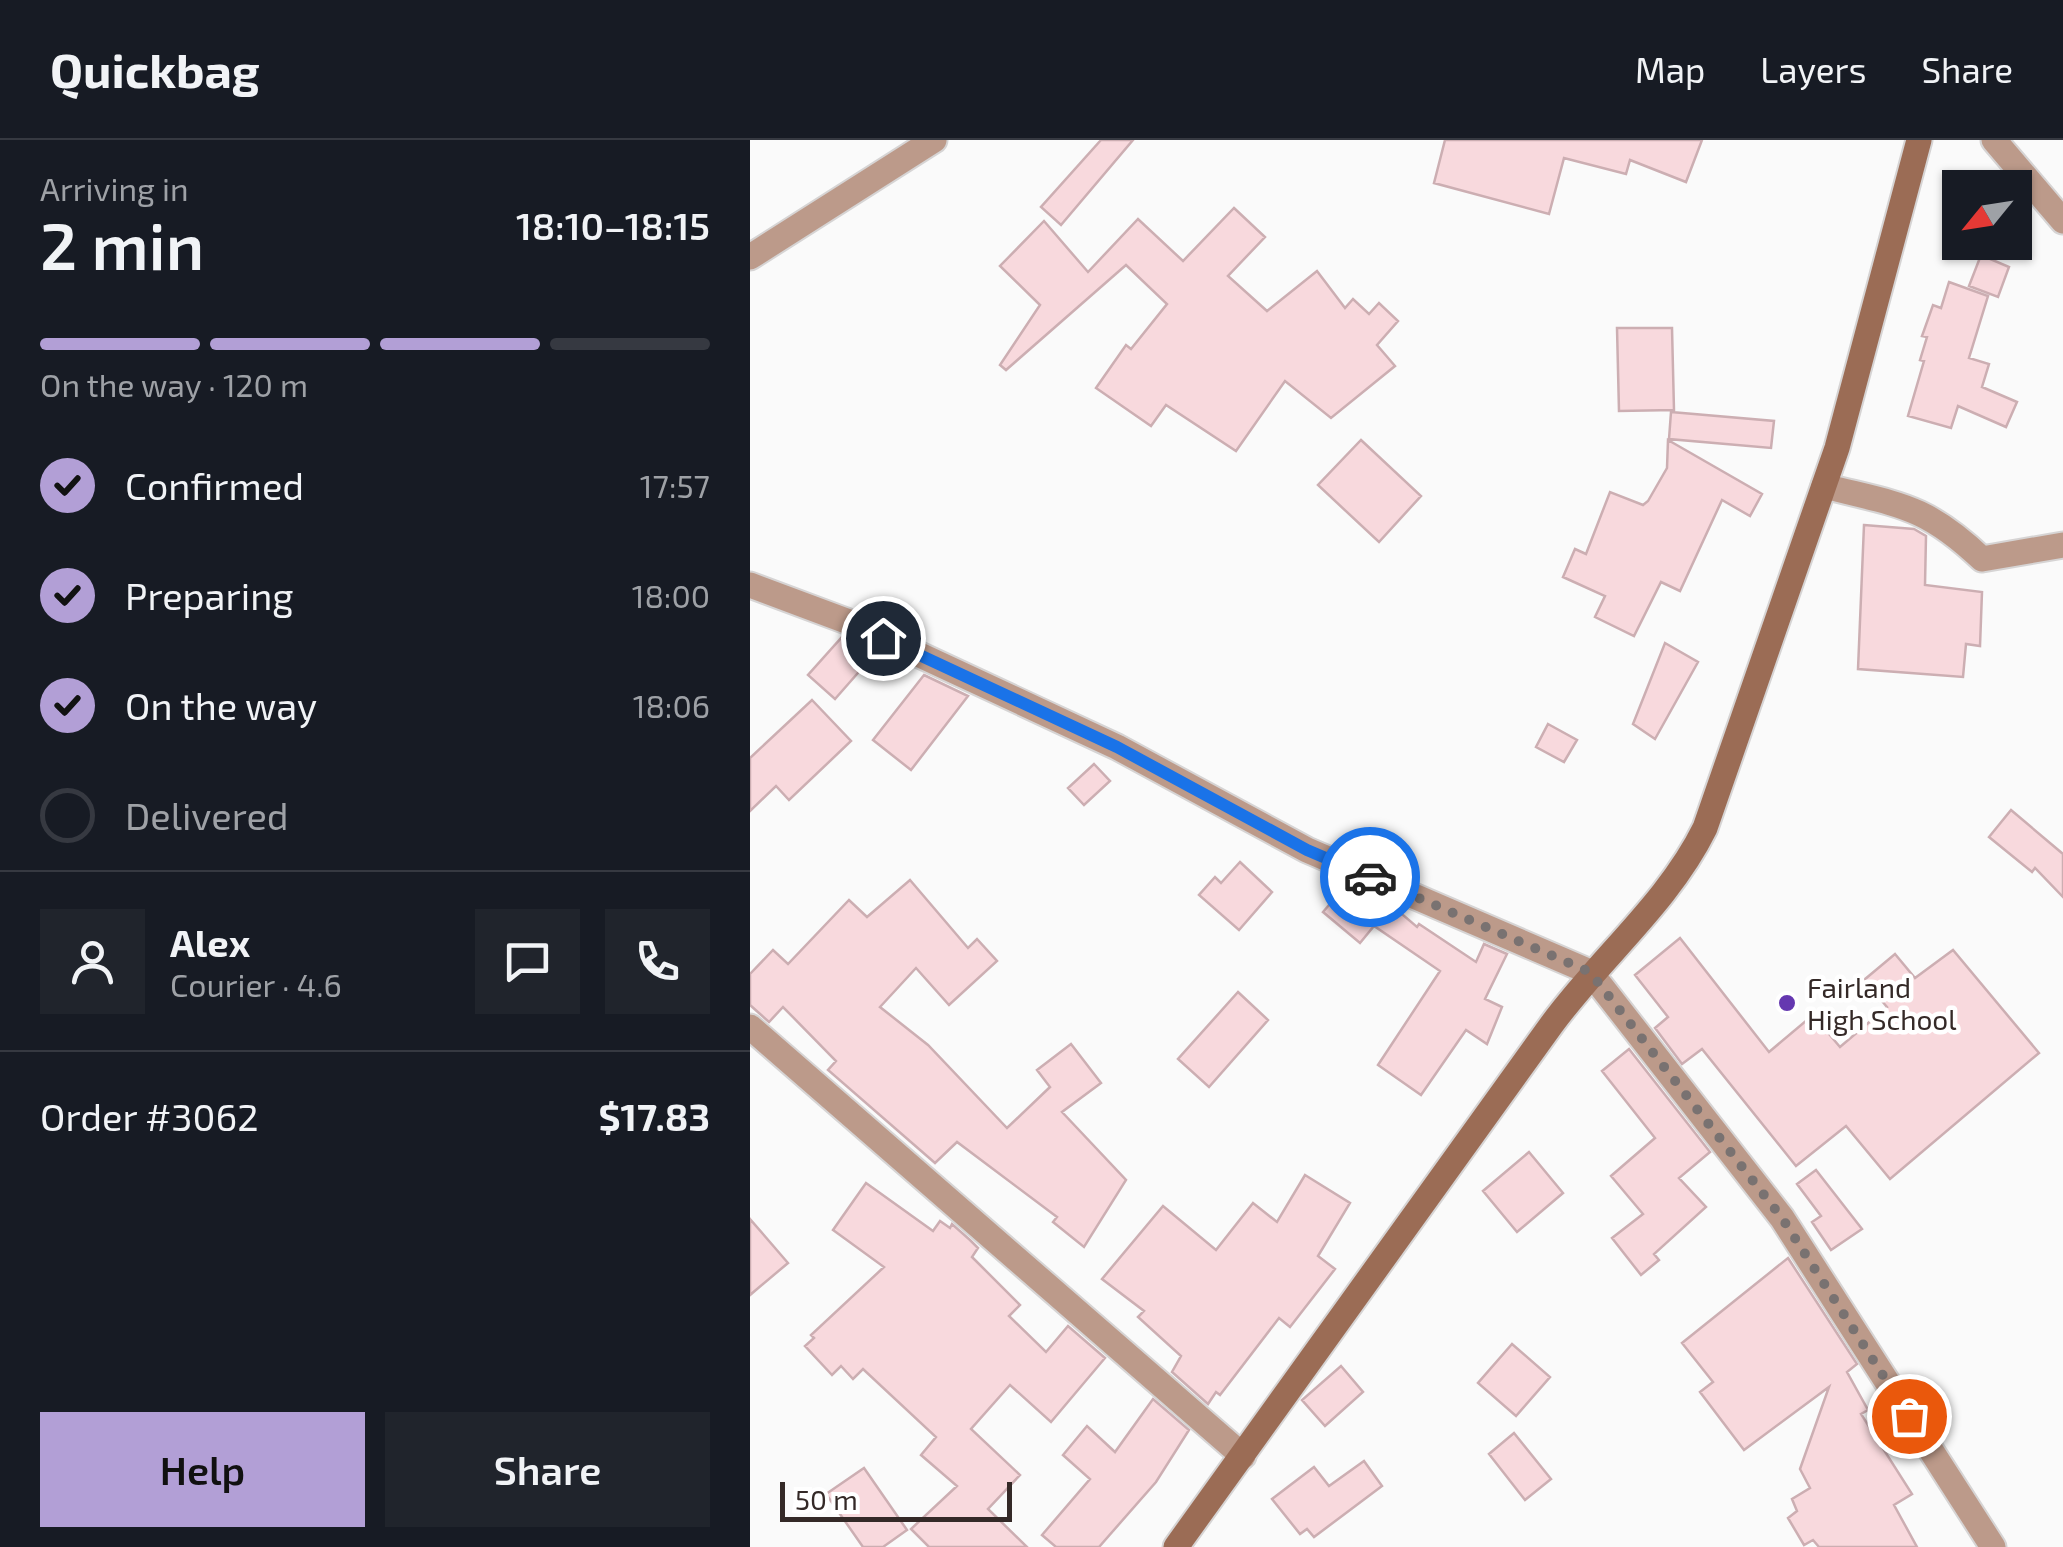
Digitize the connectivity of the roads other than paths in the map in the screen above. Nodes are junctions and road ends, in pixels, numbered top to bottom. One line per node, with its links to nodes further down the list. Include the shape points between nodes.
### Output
1 (934, 140): 5 (street)
2 (1920, 140): 6 (street)
3 (1994, 140): 4 (street)
4 (2063, 221)
5 (750, 258)
6 (1824, 486): 7 (street, via 1915,508 1982,559); 9 (street, via 1706,828 1675,882)
7 (2063, 545)
8 (750, 586): 9 (street, via 850,622 1117,747 1307,850)
9 (1590, 972): 11 (street); 13 (street, via 1782,1218)
10 (750, 1026): 11 (street)
11 (1242, 1456): 12 (street)
12 (1176, 1547)
13 (1993, 1547)

